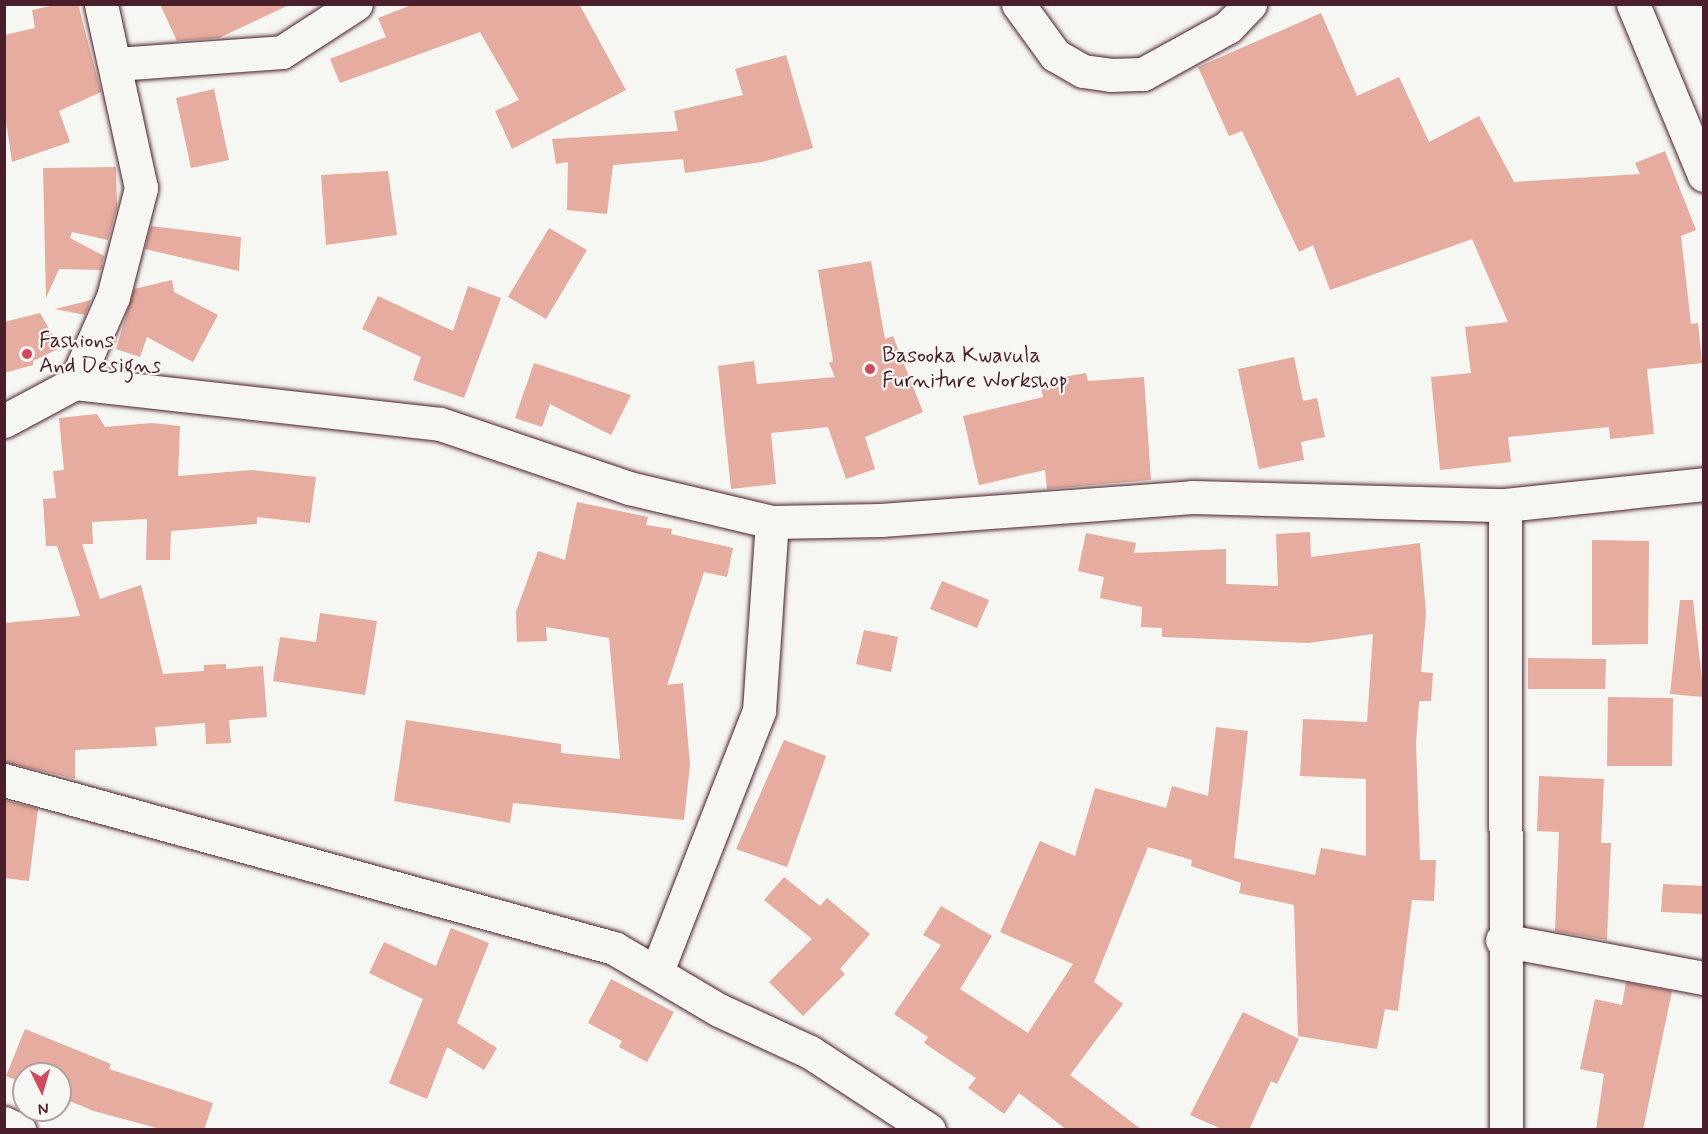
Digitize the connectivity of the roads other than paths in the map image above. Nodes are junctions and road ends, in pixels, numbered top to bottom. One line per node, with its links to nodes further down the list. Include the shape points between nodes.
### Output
1 (101, 4): 6 (street)
2 (356, 4): 6 (street, via 282,52)
3 (1018, 4): 4 (street, via 1055,55 1083,71 1111,75 1143,74 1228,27)
4 (1250, 4)
5 (1633, 4): 7 (street)
6 (116, 64): 8 (street, via 141,188 113,297)
7 (1704, 174)
8 (75, 383): 9 (street); 12 (street, via 440,424 629,488)
9 (4, 421)
10 (1704, 484): 11 (street)
11 (1505, 505): 12 (street, via 1192,497 881,520); 14 (street)
12 (772, 522): 15 (street, via 759,711)
13 (4, 780): 15 (street, via 471,906 614,948)
14 (1502, 940): 16 (street); 20 (street)
15 (657, 971): 19 (street, via 718,1010 810,1052)
16 (1704, 978)
17 (4, 1123): 18 (street)
18 (19, 1130)
19 (929, 1130)
20 (1506, 1130)

